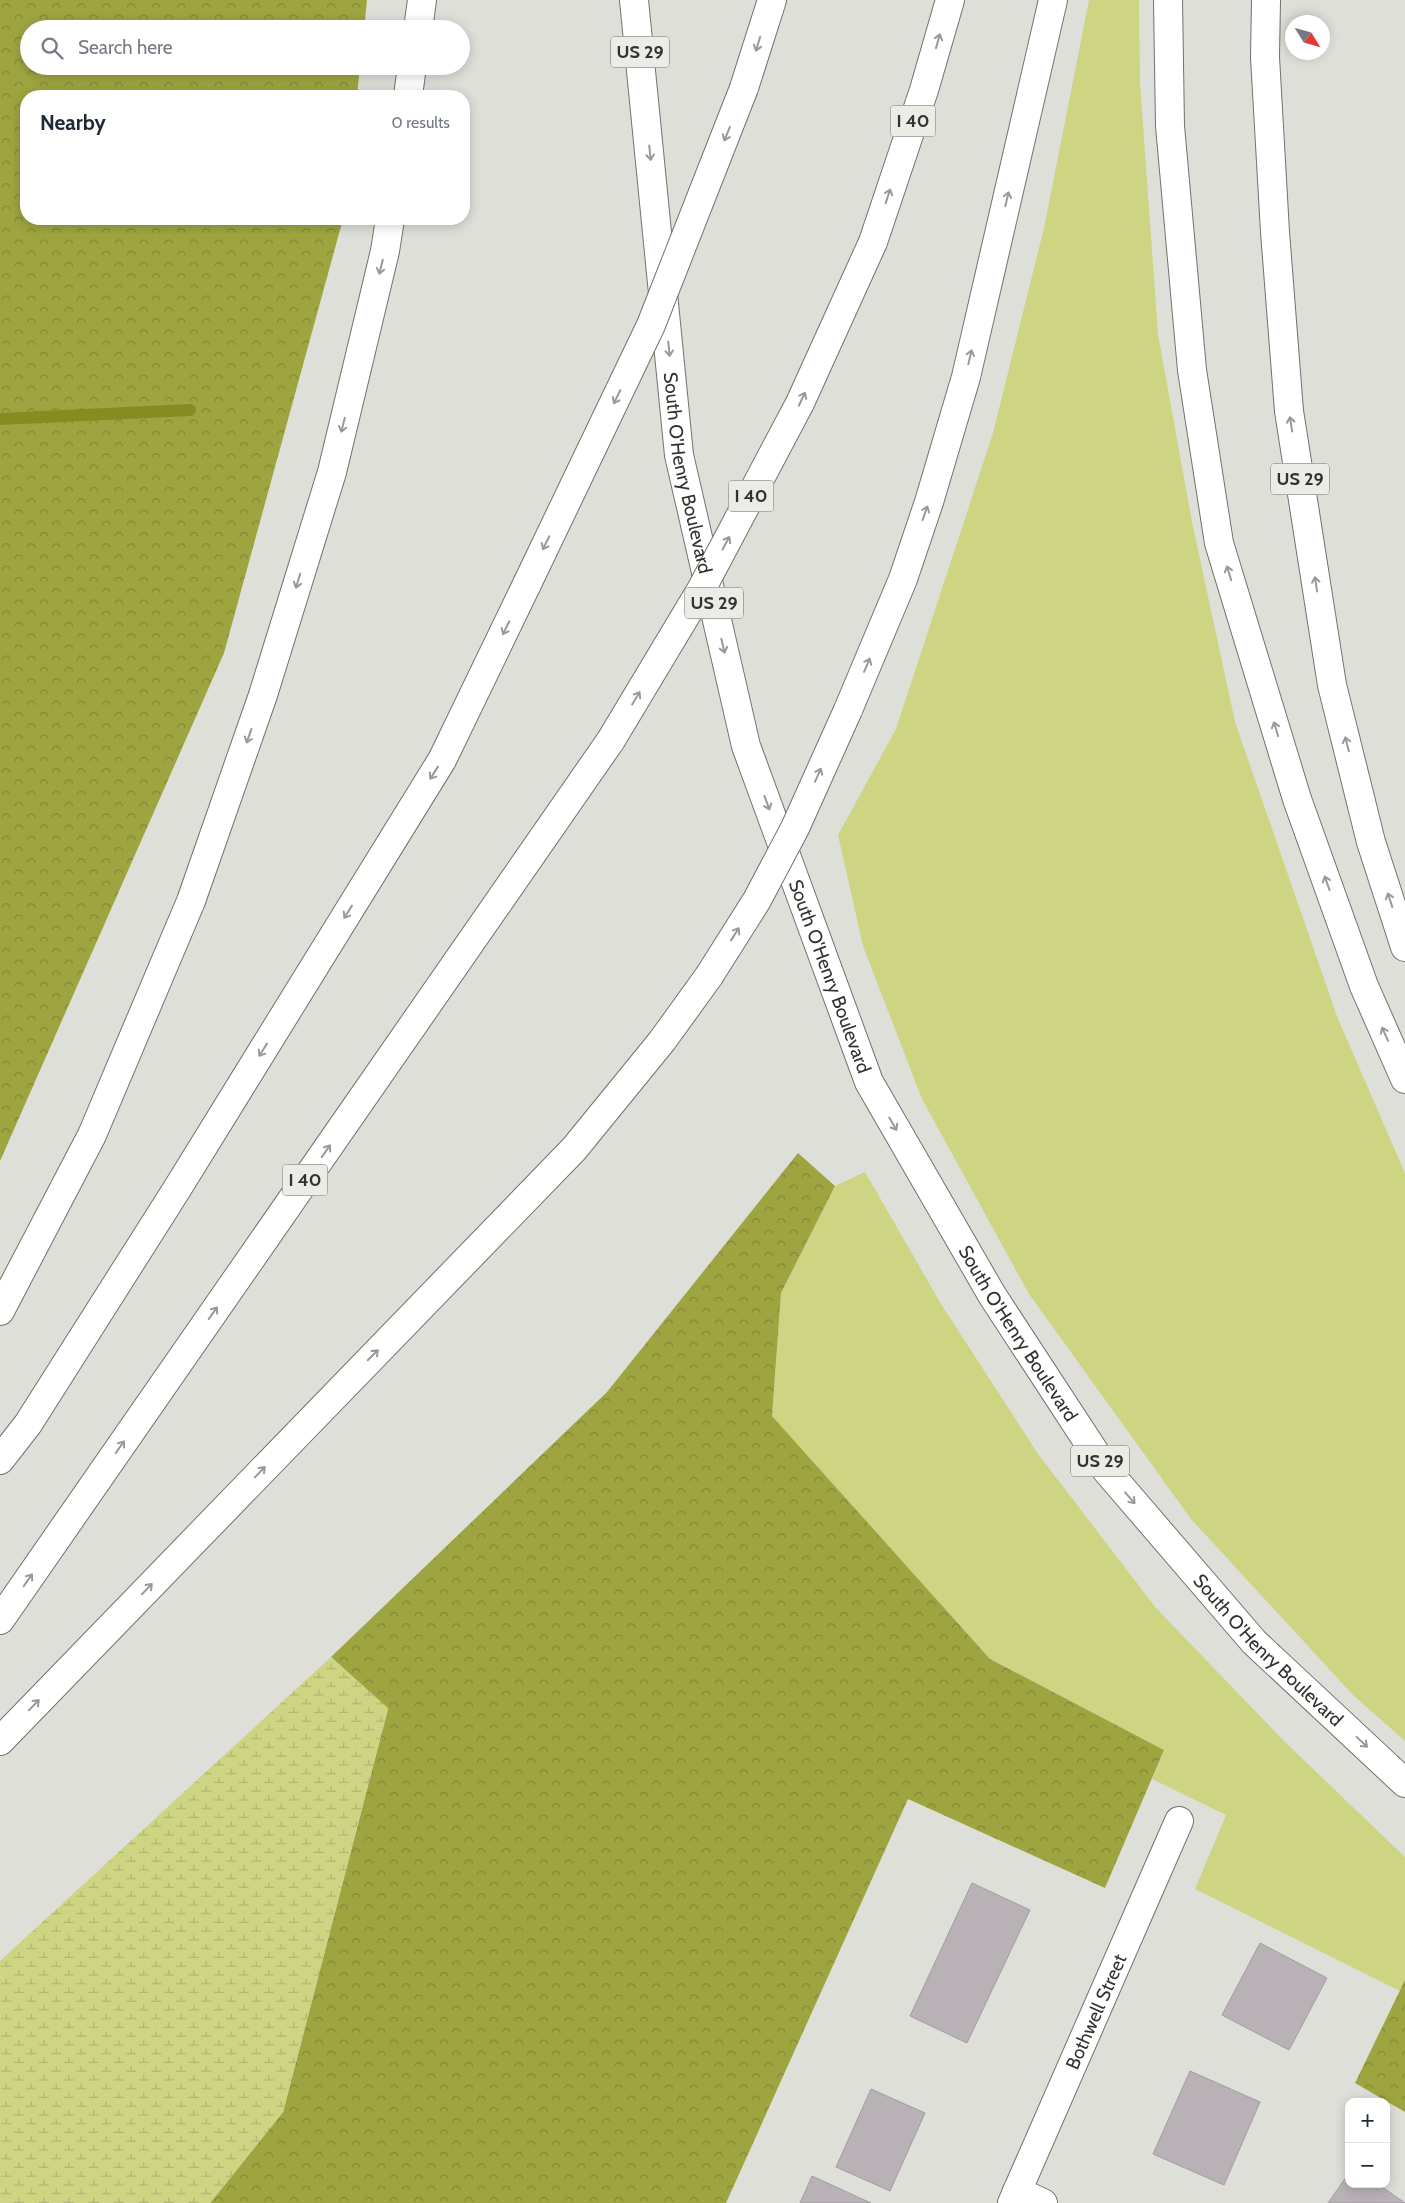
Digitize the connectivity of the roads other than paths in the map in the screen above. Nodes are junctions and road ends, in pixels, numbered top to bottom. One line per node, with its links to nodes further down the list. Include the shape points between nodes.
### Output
1 (422, 0): 8 (main road)
2 (634, 0): 18 (main road, South O'Henry Boulevard / US 29, one-way to 18, via 680,455 746,746 869,1082 992,1295 1107,1471 1254,1642)
3 (772, 0): 15 (main road, one-way to 15, bridge, via 744,88 651,325 442,760 178,1189 28,1424)
4 (950, 0): 16 (main road, I 40, one-way to 4, bridge, via 611,740 701,590 796,412 873,242 924,90)
5 (1053, 0): 17 (main road, one-way to 5, bridge, via 561,1164 624,1090 709,976 756,900 795,828 848,710 903,580 929,502 966,377)
6 (1168, 0): 13 (main road, one-way to 6, via 1364,986 1297,799 1219,542 1192,370 1170,126)
7 (1266, 0): 12 (main road, US 29, one-way to 7, via 1371,842 1332,685 1289,411 1265,57)
8 (419, 20)
9 (411, 75): 10 (main road)
10 (409, 90)
11 (389, 225): 14 (main road, one-way to 14, via 332,472 263,695 191,901 92,1135)
12 (1405, 946)
13 (1405, 1079)
14 (0, 1311)
15 (0, 1460)
16 (0, 1620)
17 (0, 1740)
18 (1405, 1783)
19 (1179, 1821): 20 (main road, Bothwell Street)
20 (1014, 2197): 21 (main road)
21 (1043, 2203)

